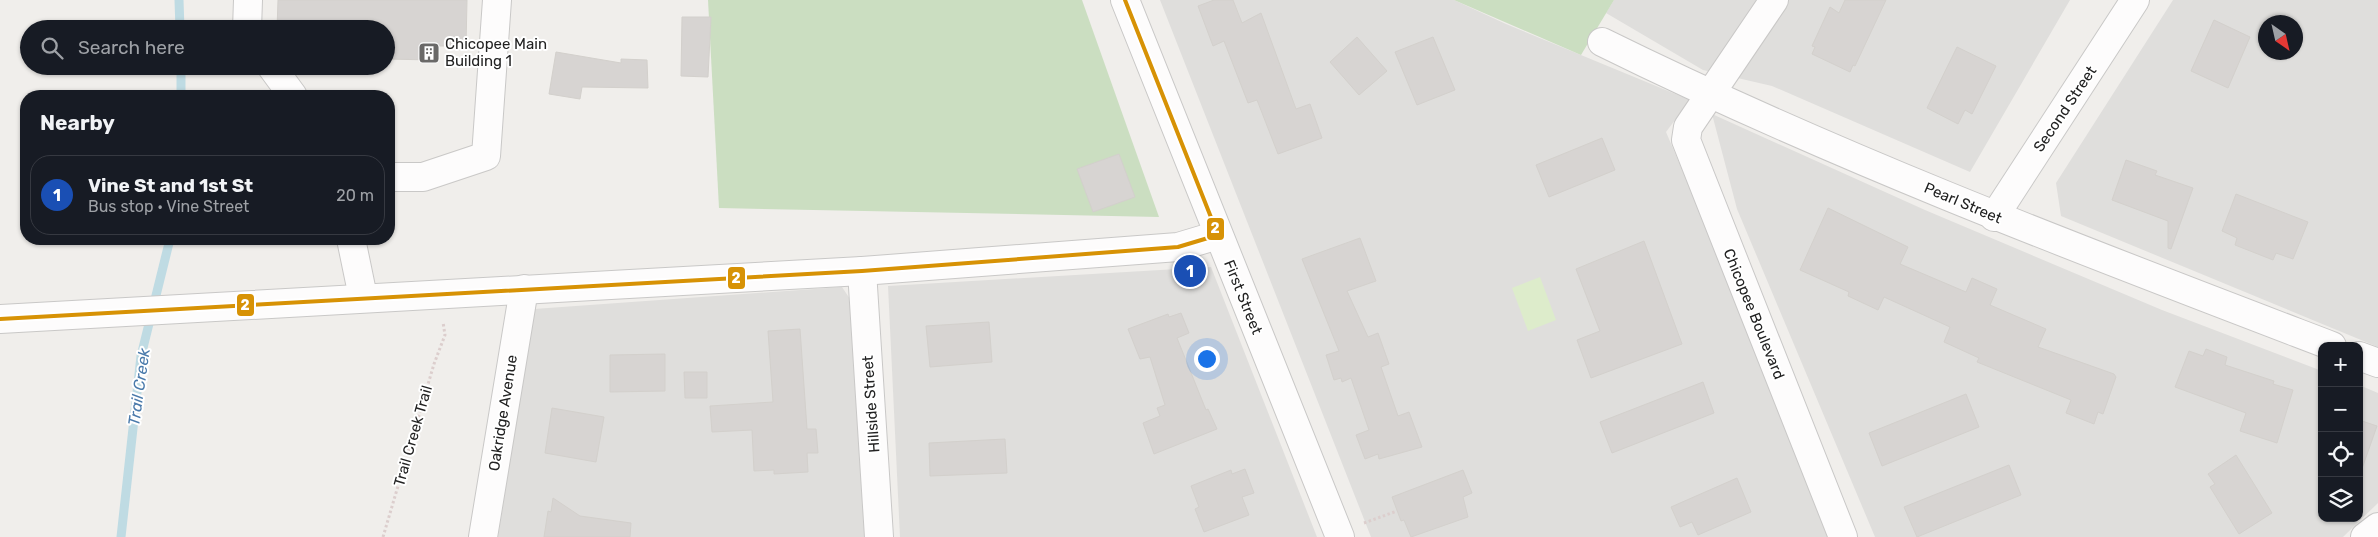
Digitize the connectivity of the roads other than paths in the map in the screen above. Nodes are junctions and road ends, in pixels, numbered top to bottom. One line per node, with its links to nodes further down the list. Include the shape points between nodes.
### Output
1 (248, 0): 6 (street)
2 (497, 0): 11 (street, via 486,156 423,178)
3 (1126, 0): 13 (street, First Street)
4 (1774, 0): 10 (street, Chicopee Boulevard)
5 (2135, 0): 12 (street, Second Street)
6 (247, 20)
7 (1602, 42): 10 (street, Pearl Street)
8 (278, 75): 9 (street)
9 (289, 90)
10 (1710, 93): 12 (street, Pearl Street); 26 (street, Chicopee Boulevard, via 1688,126 1686,140)
11 (395, 177)
12 (1994, 217): 19 (street, Pearl Street)
13 (1218, 235): 15 (street, via 1178,248); 23 (street, First Street)
14 (352, 245): 17 (street)
15 (862, 271): 16 (street); 25 (street, Hillside Street)
16 (524, 289): 17 (street); 24 (street, Oakridge Avenue)
17 (363, 297): 18 (street)
18 (0, 319)
19 (2322, 342)
20 (2363, 357): 21 (street)
21 (2378, 363)
22 (2378, 527): 27 (street)
23 (1348, 531)
24 (483, 537)
25 (879, 537)
26 (1843, 537)
27 (2364, 537)

